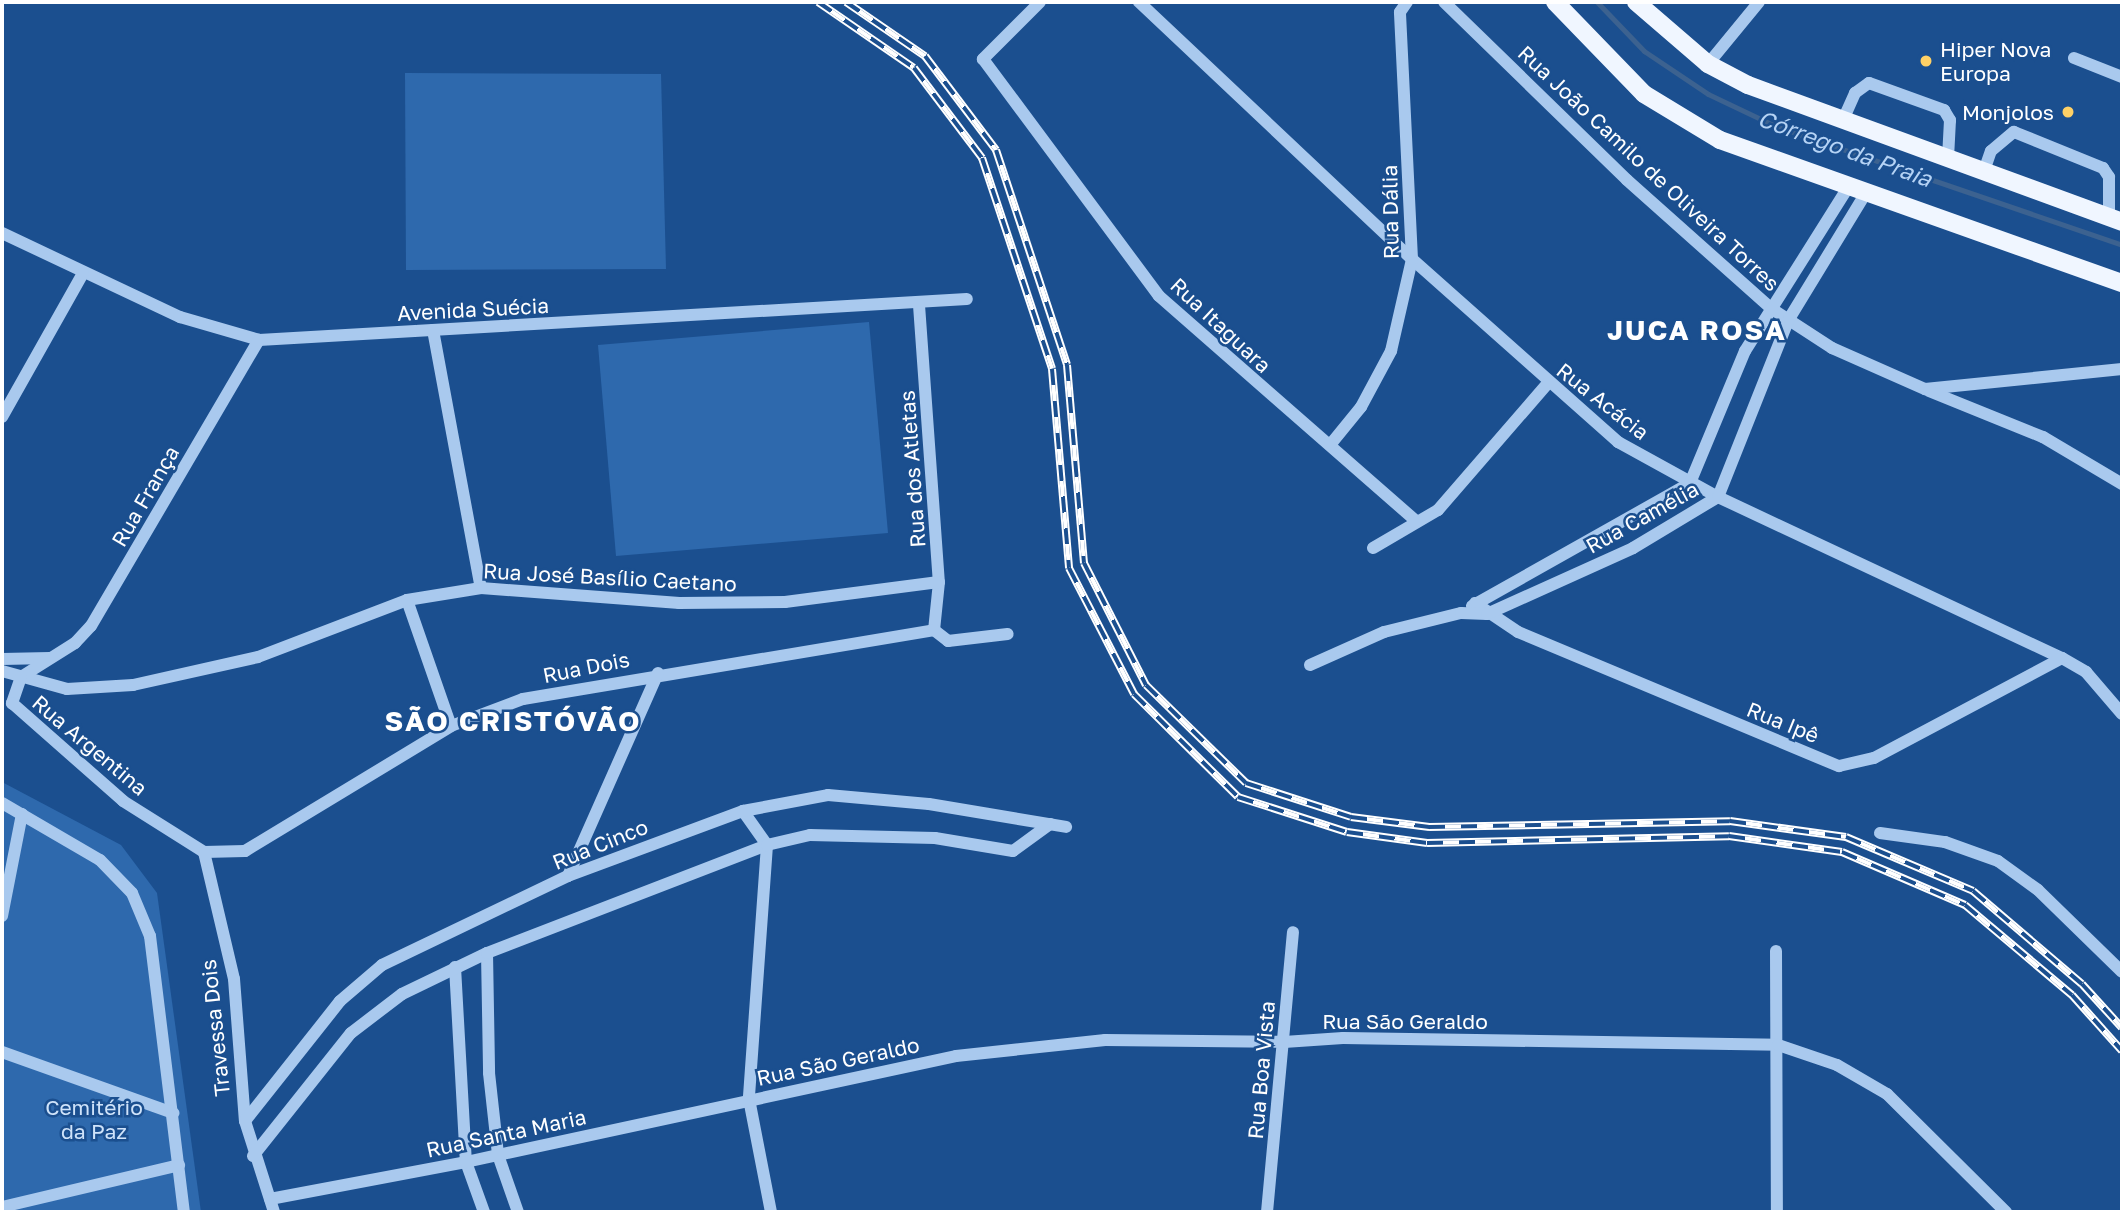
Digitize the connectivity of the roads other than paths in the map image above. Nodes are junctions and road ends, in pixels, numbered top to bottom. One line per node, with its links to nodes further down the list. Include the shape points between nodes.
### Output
1 (1040, 2): 31 (street, Rua Itaguara, via 983,59 1054,148 1159,296)
2 (1139, 2): 18 (street, Rua Acácia)
3 (1407, 2): 18 (street, Rua Dália, via 1400,12)
4 (1444, 2): 23 (street, Rua João Camilo de Oliveira Torres, via 1627,180)
5 (1555, 2): 14 (main road, via 1644,94 1720,140)
6 (1636, 2): 9 (main road)
7 (1759, 2): 9 (street)
8 (2074, 58): 10 (street)
9 (1708, 64): 11 (main road, via 1748,85)
10 (2122, 76)
11 (1843, 120): 12 (main road); 12 (street, via 1855,93 1869,83 1944,110 1950,120)
12 (1948, 158): 13 (main road)
13 (1984, 171): 16 (main road); 16 (street, via 1991,151 2014,132 2103,169 2109,177)
14 (1850, 184): 15 (main road); 23 (street, Rua Camélia)
15 (1867, 191): 20 (main road); 24 (street, Rua Camélia)
16 (2116, 220)
17 (2, 233): 19 (street, Avenida Suécia)
18 (1412, 259): 28 (street, Rua Acácia); 31 (street, Rua Dália, via 1391,351 1361,407)
19 (83, 273): 26 (street, Avenida Suécia, via 180,317); 30 (street)
20 (2122, 283)
21 (967, 299): 22 (street, Avenida Suécia)
22 (919, 305): 25 (street, Avenida Suécia); 37 (street, Rua dos Atletas)
23 (1772, 309): 24 (street, Rua João Camilo de Oliveira Torres); 32 (street, Rua Camélia, via 1745,351)
24 (1789, 319): 29 (street, Rua João Camilo de Oliveira Torres, via 1832,348); 34 (street, Rua Camélia)
25 (433, 330): 26 (street, Avenida Suécia); 38 (street)
26 (259, 340): 45 (street, Rua França, via 91,626 75,643)
27 (2122, 369): 29 (street, Rua João Camilo de Oliveira Torres)
28 (1548, 383): 32 (street, Rua Acácia, via 1618,442); 35 (street, via 1438,510)
29 (1925, 389): 33 (street, via 2043,437)
30 (2, 417)
31 (1329, 445): 35 (street, Rua Itaguara)
32 (1690, 483): 34 (street, Rua Acácia); 40 (street, Rua Camélia)
33 (2122, 484)
34 (1718, 497): 42 (street, Rua Camélia, via 1633,548); 46 (street, Rua Acácia)
35 (1416, 522): 36 (street)
36 (1373, 548)
37 (939, 582): 38 (street, Rua José Basílio Caetano, via 785,602 679,603); 43 (street, Rua dos Atletas)
38 (481, 588): 39 (street, Rua José Basílio Caetano)
39 (407, 600): 51 (street, Rua José Basílio Caetano, via 258,657 133,685 67,689); 53 (street)
40 (1475, 603): 41 (street, Rua Ipê); 42 (street, Rua Ipê)
41 (1461, 612): 42 (street, Rua Ipê); 48 (street, Rua Ipê, via 1384,632)
42 (1487, 614): 46 (street, Rua Ipê, via 1518,632 1839,766 1874,758)
43 (934, 630): 44 (street, Rua Dois, via 948,641); 50 (street, Rua Dois)
44 (1008, 634)
45 (50, 658): 47 (street); 51 (street, Rua França)
46 (2062, 658): 52 (street, Rua Acácia, via 2086,672)
47 (2, 659)
48 (1310, 665)
49 (2, 671): 51 (street, Rua José Basílio Caetano)
50 (657, 673): 53 (street, Rua Dois, via 523,699); 62 (street)
51 (21, 677): 61 (street, Rua Argentina, via 12,703 123,801)
52 (2122, 714)
53 (451, 726): 61 (street, Rua Dois, via 245,850)
54 (2, 803): 56 (street)
55 (743, 811): 57 (street, Rua Cinco, via 828,795 929,804); 60 (street); 62 (street, Rua Cinco)
56 (22, 814): 63 (street); 73 (street, via 100,860 132,893 150,936)
57 (1049, 824): 58 (street, Rua Cinco); 60 (street, via 1013,851 935,838 810,835)
58 (1066, 827)
59 (1880, 832): 68 (street, via 1945,842 1998,861 2038,890)
60 (767, 845): 66 (street); 72 (street)
61 (204, 852): 74 (street, Travessa Dois, via 234,979)
62 (568, 876): 74 (street, Rua Cinco, via 382,965 340,1001)
63 (2, 916)
64 (1293, 932): 69 (street, Rua Boa Vista)
65 (1776, 951): 70 (street)
66 (487, 953): 67 (street); 75 (street, via 489,1073)
67 (455, 967): 76 (street, via 402,994 351,1032); 77 (street)
68 (2122, 972)
69 (1284, 1042): 70 (street, Rua São Geraldo, via 1343,1038); 72 (street, Rua São Geraldo, via 1105,1040 956,1056); 86 (street, Rua Boa Vista)
70 (1778, 1045): 87 (street); 88 (street, Rua São Geraldo, via 1837,1065 1887,1094)
71 (2, 1052): 73 (street)
72 (749, 1099): 75 (street, Rua Santa Maria); 85 (street)
73 (173, 1113): 78 (street)
74 (245, 1121): 76 (street, Travessa Dois)
75 (498, 1155): 77 (street, Rua Santa Maria); 84 (street)
76 (253, 1156): 79 (street, Travessa Dois)
77 (466, 1162): 79 (street, Rua Santa Maria); 83 (street)
78 (179, 1165): 80 (street); 81 (street)
79 (270, 1199): 82 (street, Travessa Dois)
80 (2, 1207)
81 (184, 1212)
82 (274, 1212)
83 (484, 1212)
84 (518, 1212)
85 (771, 1212)
86 (1267, 1212)
87 (1777, 1212)
88 (2006, 1212)

